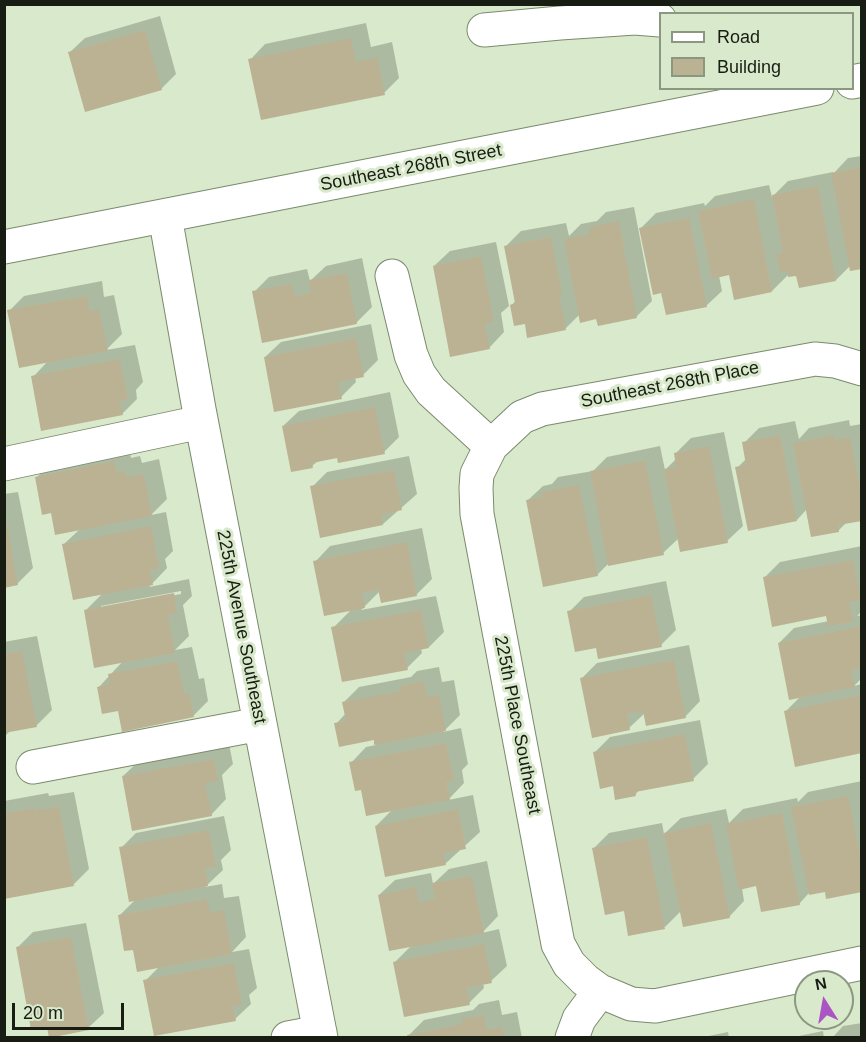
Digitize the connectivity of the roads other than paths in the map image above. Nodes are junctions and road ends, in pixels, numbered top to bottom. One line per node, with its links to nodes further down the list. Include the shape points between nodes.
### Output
1 (659, 20): 2 (street, via 614,19)
2 (484, 30)
3 (807, 90): 4 (street, Southeast 268th Street)
4 (165, 216): 5 (street, Southeast 268th Street); 8 (street, 225th Avenue Southeast)
5 (4, 247)
6 (392, 276): 9 (street, via 418,374)
7 (861, 369): 9 (street, Southeast 268th Place, via 835,361 805,361 542,409 522,417)
8 (201, 422): 10 (street); 11 (street, 225th Avenue Southeast)
9 (491, 446): 14 (street, 225th Place Southeast, via 477,474 477,514 558,944 569,964)
10 (4, 464)
11 (260, 724): 12 (street); 15 (street, 225th Avenue Southeast)
12 (33, 767)
13 (861, 963): 14 (street, 225th Place Southeast, via 655,1006 631,1004)
14 (600, 991): 17 (street, via 579,1019)
15 (321, 1035): 16 (street)
16 (288, 1038)
17 (572, 1038)

